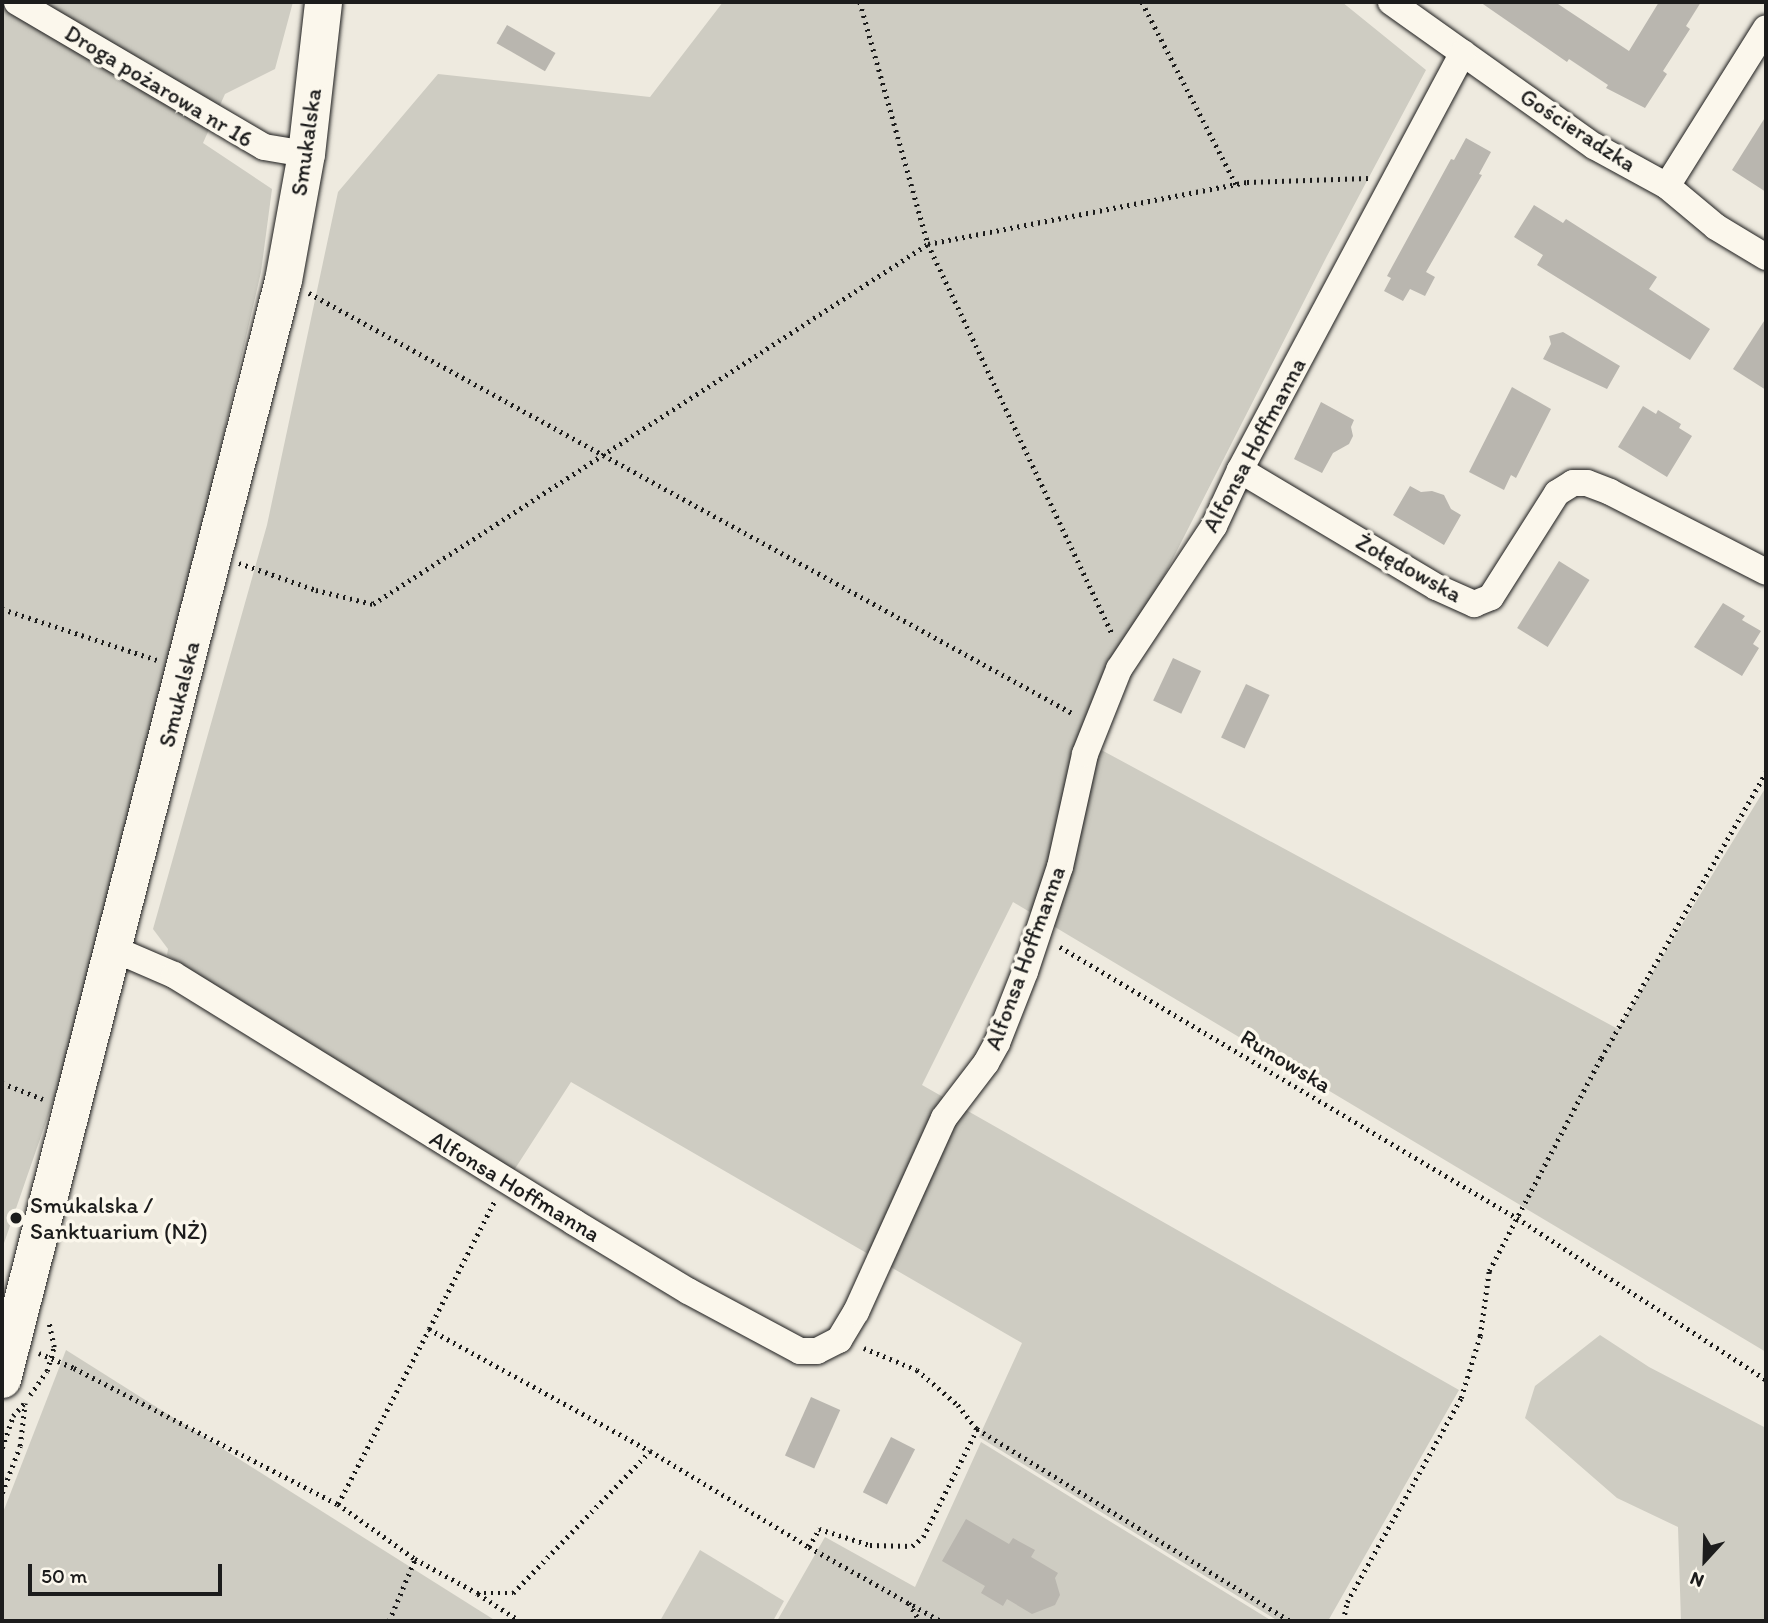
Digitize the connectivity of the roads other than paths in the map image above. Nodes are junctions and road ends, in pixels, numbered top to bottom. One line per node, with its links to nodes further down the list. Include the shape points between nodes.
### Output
1 (17, 2): 6 (street, Droga pożarowa nr 16, via 264,148)
2 (323, 2): 6 (street, Smukalska)
3 (1391, 2): 5 (street, Gościeradzka)
4 (1765, 34): 7 (street)
5 (1464, 53): 7 (street, Gościeradzka, via 1594,146); 9 (street, Alfonsa Hoffmanna)
6 (306, 154): 11 (street, Smukalska, via 284,280)
7 (1667, 186): 8 (street, Gościeradzka, via 1716,227)
8 (1766, 257)
9 (1240, 470): 10 (street, Żołędowska, via 1436,587 1474,604 1490,597 1557,493 1573,483 1610,492); 11 (street, Alfonsa Hoffmanna, via 1214,526 1125,659 1084,754 1060,867 997,1043 944,1118 856,1312 839,1340 817,1351 800,1351 688,1291 174,975)
10 (1766, 572)
11 (114, 949): 12 (street, Smukalska, via 12,1342)
12 (13, 1390)

